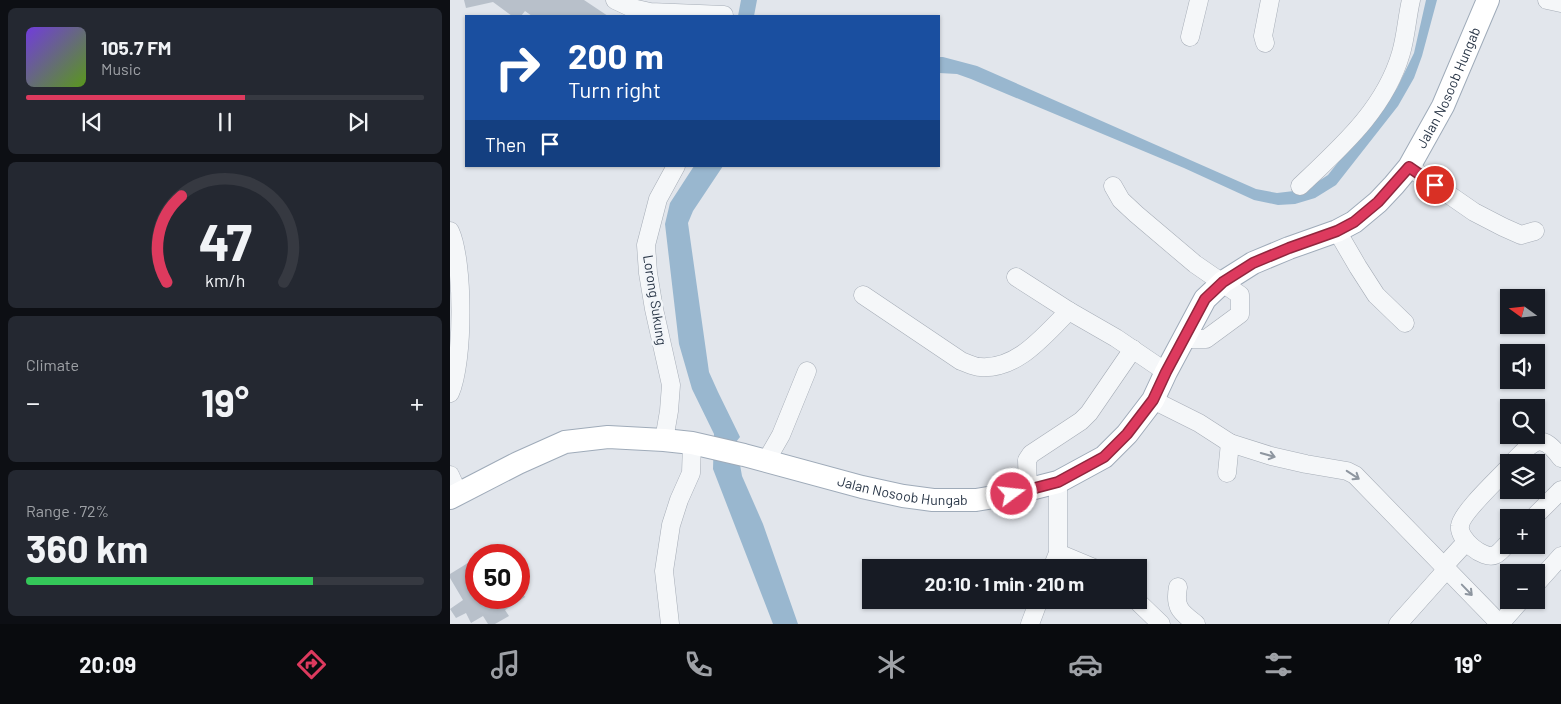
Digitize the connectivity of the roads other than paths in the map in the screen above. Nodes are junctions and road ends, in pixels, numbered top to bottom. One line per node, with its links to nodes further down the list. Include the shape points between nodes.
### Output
1 (615, 0): 8 (street, via 650,12)
2 (1199, 0): 9 (street)
3 (1270, 0): 10 (street, via 1263,36)
4 (1411, 0): 14 (street, via 1401,52 1384,94 1344,145)
5 (1488, 0): 12 (main road, Jalan Nosoob Hungab, via 1450,90)
6 (1547, 0): 7 (street)
7 (1561, 3)
8 (725, 11)
9 (1190, 37)
10 (1265, 44)
11 (675, 167): 29 (street, Lorong Sukung, via 658,199 646,245 654,309 671,385)
12 (1409, 167): 15 (main road, Jalan Nosoob Hungab, via 1378,202); 16 (street, via 1474,212 1503,227 1521,235)
13 (1113, 186): 19 (street, via 1136,214 1195,264)
14 (1300, 186)
15 (1337, 231): 19 (main road, Jalan Nosoob Hungab, via 1253,263); 22 (street, via 1376,295)
16 (1535, 231)
17 (451, 233): 27 (street, via 459,271 460,310 459,357)
18 (1016, 277): 21 (street)
19 (1223, 282): 23 (main road, Jalan Nosoob Hungab, via 1205,299); 23 (street, via 1240,295 1240,314 1206,340)
20 (863, 295): 21 (street, via 961,361 978,367 1008,363 1033,347)
21 (1069, 311): 24 (street)
22 (1405, 323)
23 (1184, 339): 26 (main road, Jalan Nosoob Hungab)
24 (1133, 349): 26 (street); 39 (street, via 1085,417 1027,460)
25 (807, 371): 34 (street, via 781,435)
26 (1166, 372): 28 (main road, Jalan Nosoob Hungab)
27 (450, 392)
28 (1153, 400): 30 (street); 37 (main road, Jalan Nosoob Hungab, via 1104,457)
29 (664, 440): 31 (main road, Jalan Nosoob Hungab); 38 (main road, Jalan Nosoob Hungab, via 608,437 565,442)
30 (1230, 443): 35 (street); 46 (street, one-way to 46, via 1355,475)
31 (700, 445): 34 (main road, Jalan Nosoob Hungab); 52 (street, via 671,525 664,571)
32 (1521, 454): 33 (street, via 1537,441 1553,447)
33 (1561, 458)
34 (766, 461): 39 (main road, Jalan Nosoob Hungab, via 862,487 932,500 976,500)
35 (1227, 473)
36 (1500, 478): 42 (street, via 1464,516 1460,526)
37 (1058, 482): 39 (main road, Jalan Nosoob Hungab); 45 (street)
38 (453, 489)
39 (1028, 489)
40 (1561, 490): 41 (street)
41 (1542, 509)
42 (1466, 542): 43 (street, via 1482,554 1491,556); 46 (street)
43 (1500, 551)
44 (1561, 556): 47 (street)
45 (1055, 559)
46 (1445, 567): 51 (street, one-way to 51, via 1500,624); 56 (street)
47 (1545, 574)
48 (1178, 587): 55 (street, via 1177,605)
49 (1036, 609): 53 (street)
50 (1145, 609): 54 (street)
51 (1513, 609)
52 (670, 624)
53 (1030, 624)
54 (1161, 624)
55 (1196, 624)
56 (1398, 624)

